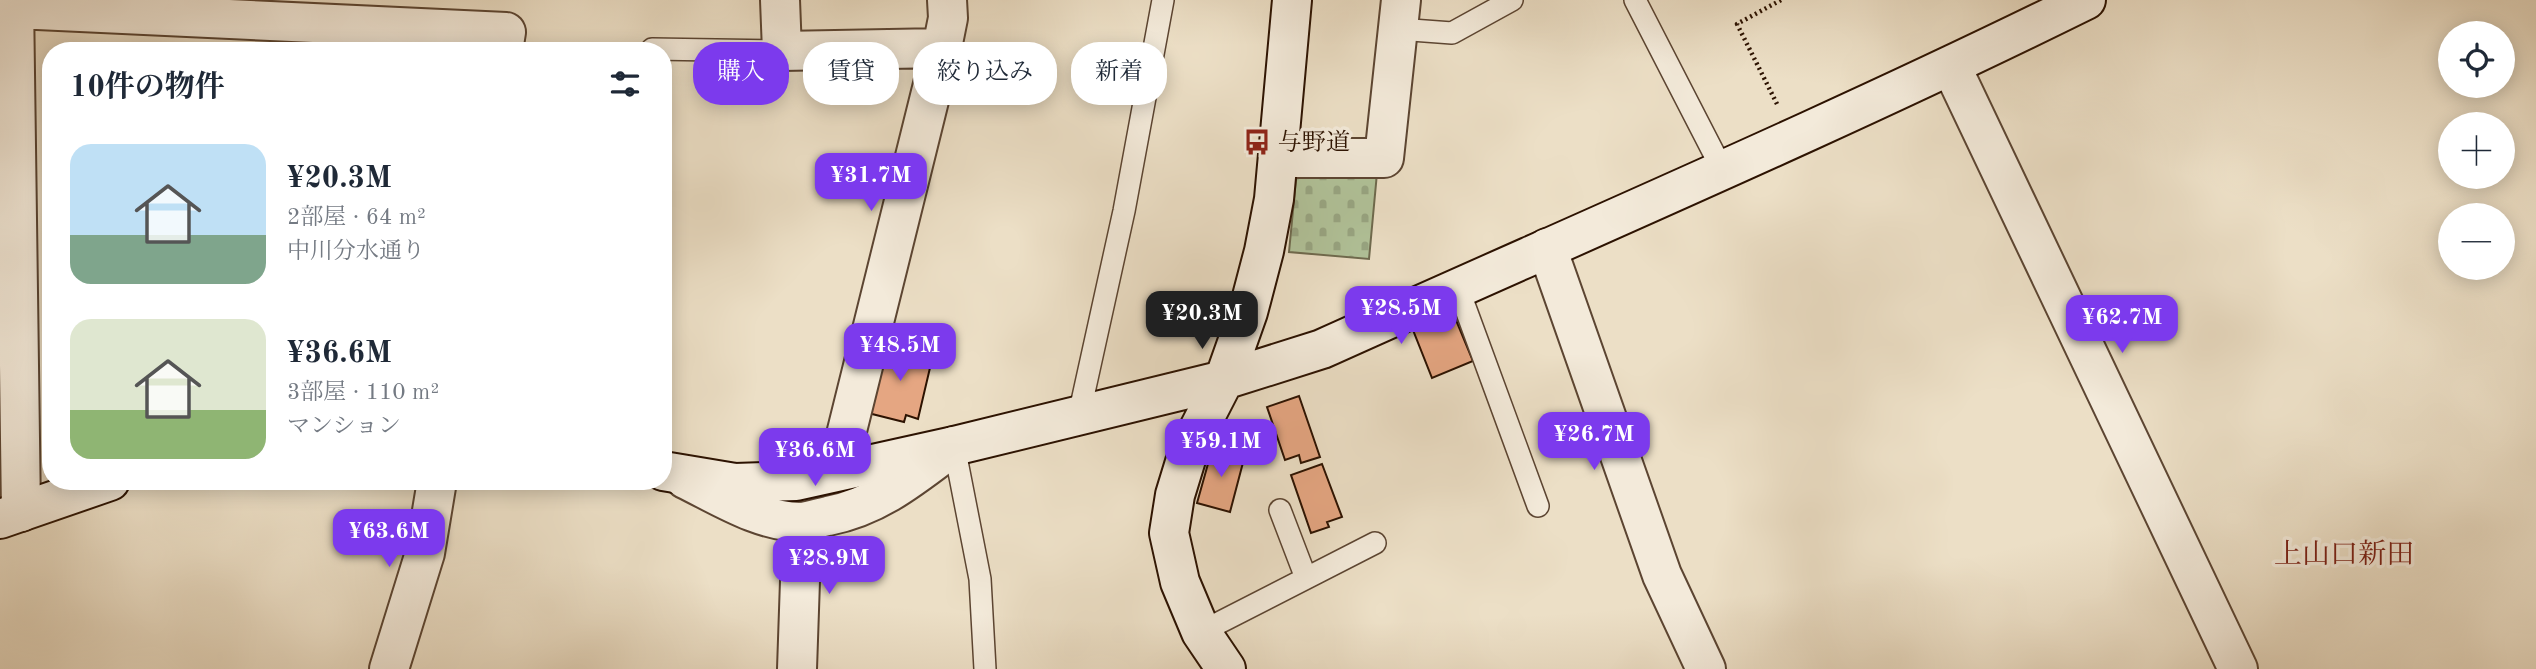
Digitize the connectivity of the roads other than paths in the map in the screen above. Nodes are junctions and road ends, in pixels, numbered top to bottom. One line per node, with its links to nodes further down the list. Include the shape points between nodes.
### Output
1 (780, 0): 11 (street)
2 (947, 0): 12 (street)
3 (1163, 0): 25 (lane, via 1124,211)
4 (1292, 0): 20 (street)
5 (1511, 0): 9 (lane, via 1452,33)
6 (1634, 0): 21 (lane)
7 (2086, 0): 17 (street)
8 (15, 5): 10 (street, via 506,32); 18 (street)
9 (1400, 14): 20 (street, via 1384,159)
10 (504, 42)
11 (782, 42)
12 (943, 42)
13 (672, 49): 15 (lane)
14 (913, 49): 16 (street)
15 (693, 50)
16 (789, 51)
17 (1951, 66): 21 (street); 44 (street)
18 (8, 87): 34 (street)
19 (928, 105): 27 (street)
20 (1278, 158): 24 (street, via 1264,251)
21 (1722, 169): 22 (street)
22 (1547, 248): 23 (street); 43 (street, via 1662,575)
23 (1458, 288): 24 (street, via 1322,349); 32 (lane)
24 (1224, 380): 25 (street); 38 (street, via 1190,446 1169,533 1181,582)
25 (1079, 415): 26 (street)
26 (954, 446): 27 (street); 35 (street, via 901,486 861,508); 41 (lane, via 980,579)
27 (837, 471): 28 (street, via 796,481 735,483)
28 (672, 473)
29 (672, 474): 35 (street, via 736,505)
30 (84, 490): 34 (street)
31 (436, 490): 39 (street, via 425,553)
32 (1538, 506)
33 (1280, 510): 37 (lane)
34 (10, 515)
35 (802, 522): 40 (street)
36 (1375, 542): 37 (lane)
37 (1306, 578): 38 (lane)
38 (1201, 632): 42 (street)
39 (389, 669)
40 (797, 669)
41 (985, 669)
42 (1226, 669)
43 (1706, 669)
44 (2238, 669)

